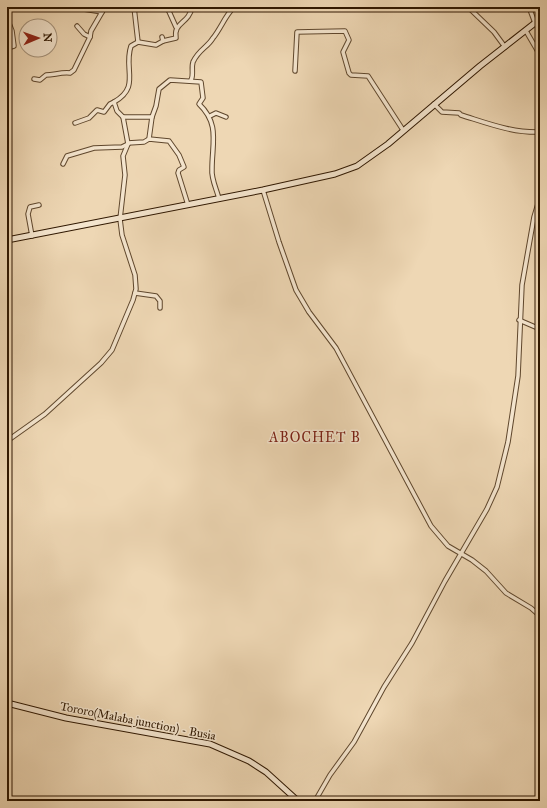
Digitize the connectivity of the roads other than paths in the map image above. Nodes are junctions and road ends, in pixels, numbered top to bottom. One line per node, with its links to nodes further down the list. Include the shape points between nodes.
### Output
1 (71, 7): 9 (street)
2 (105, 7): 10 (street)
3 (134, 7): 17 (street)
4 (167, 7): 14 (street)
5 (192, 7): 14 (street, via 188,19)
6 (234, 7): 23 (street, via 213,39 197,55 192,67)
7 (468, 7): 18 (street, via 494,32)
8 (529, 7): 12 (street)
9 (90, 8): 10 (street)
10 (102, 12): 16 (street)
11 (7, 18): 19 (street, via 14,39 14,46)
12 (538, 21): 15 (main road)
13 (77, 26): 16 (street)
14 (176, 27): 17 (street, via 176,38 163,39 156,45)
15 (526, 31): 18 (main road); 20 (street)
16 (90, 38): 22 (street, via 70,74 57,72)
17 (138, 42): 24 (street, via 132,44 129,52 129,86 123,96)
18 (505, 47): 25 (main road)
19 (7, 48)
20 (540, 55)
21 (295, 71): 31 (street, via 297,32 346,31 349,40 343,55 349,73 368,76)
22 (34, 80)
23 (191, 80): 26 (street, via 201,82 203,98 199,104); 28 (street, via 165,82 159,89)
24 (114, 102): 27 (street); 30 (street, via 104,112 97,110 89,118)
25 (433, 104): 31 (main road); 32 (street, via 442,112 459,113 508,130)
26 (210, 116): 29 (street, via 216,113); 38 (street, via 214,156 212,168)
27 (122, 117): 28 (street); 34 (street)
28 (152, 117): 33 (street)
29 (226, 117)
30 (75, 123)
31 (403, 130): 36 (main road, via 357,166 335,174)
32 (540, 132)
33 (149, 139): 34 (street); 40 (street, via 169,142 179,155 184,167 179,170 178,176)
34 (128, 144): 35 (street, via 122,147 94,148 67,156); 41 (street, via 123,156)
35 (63, 164)
36 (263, 190): 38 (main road); 49 (street, via 281,251 303,303 336,348 431,526 448,546)
37 (540, 197): 46 (street, via 522,285)
38 (219, 199): 40 (main road)
39 (38, 205): 42 (street, via 30,207 28,212)
40 (188, 206): 41 (main road)
41 (120, 220): 42 (main road); 44 (street, via 122,235 134,270)
42 (32, 236): 43 (main road)
43 (7, 240)
44 (135, 293): 45 (street, via 156,296 160,301); 48 (street, via 112,350 101,363 40,418)
45 (160, 308)
46 (519, 320): 47 (street); 49 (street, via 518,376 502,471 487,509)
47 (540, 329)
48 (7, 441)
49 (462, 552): 50 (street, via 486,571 506,593); 53 (street, via 372,707 362,729)
50 (540, 616)
51 (7, 703): 52 (main road, Tororo(Malaba junction) - Busia, via 66,718 210,744 249,761 266,772)
52 (298, 801)
53 (315, 801)

